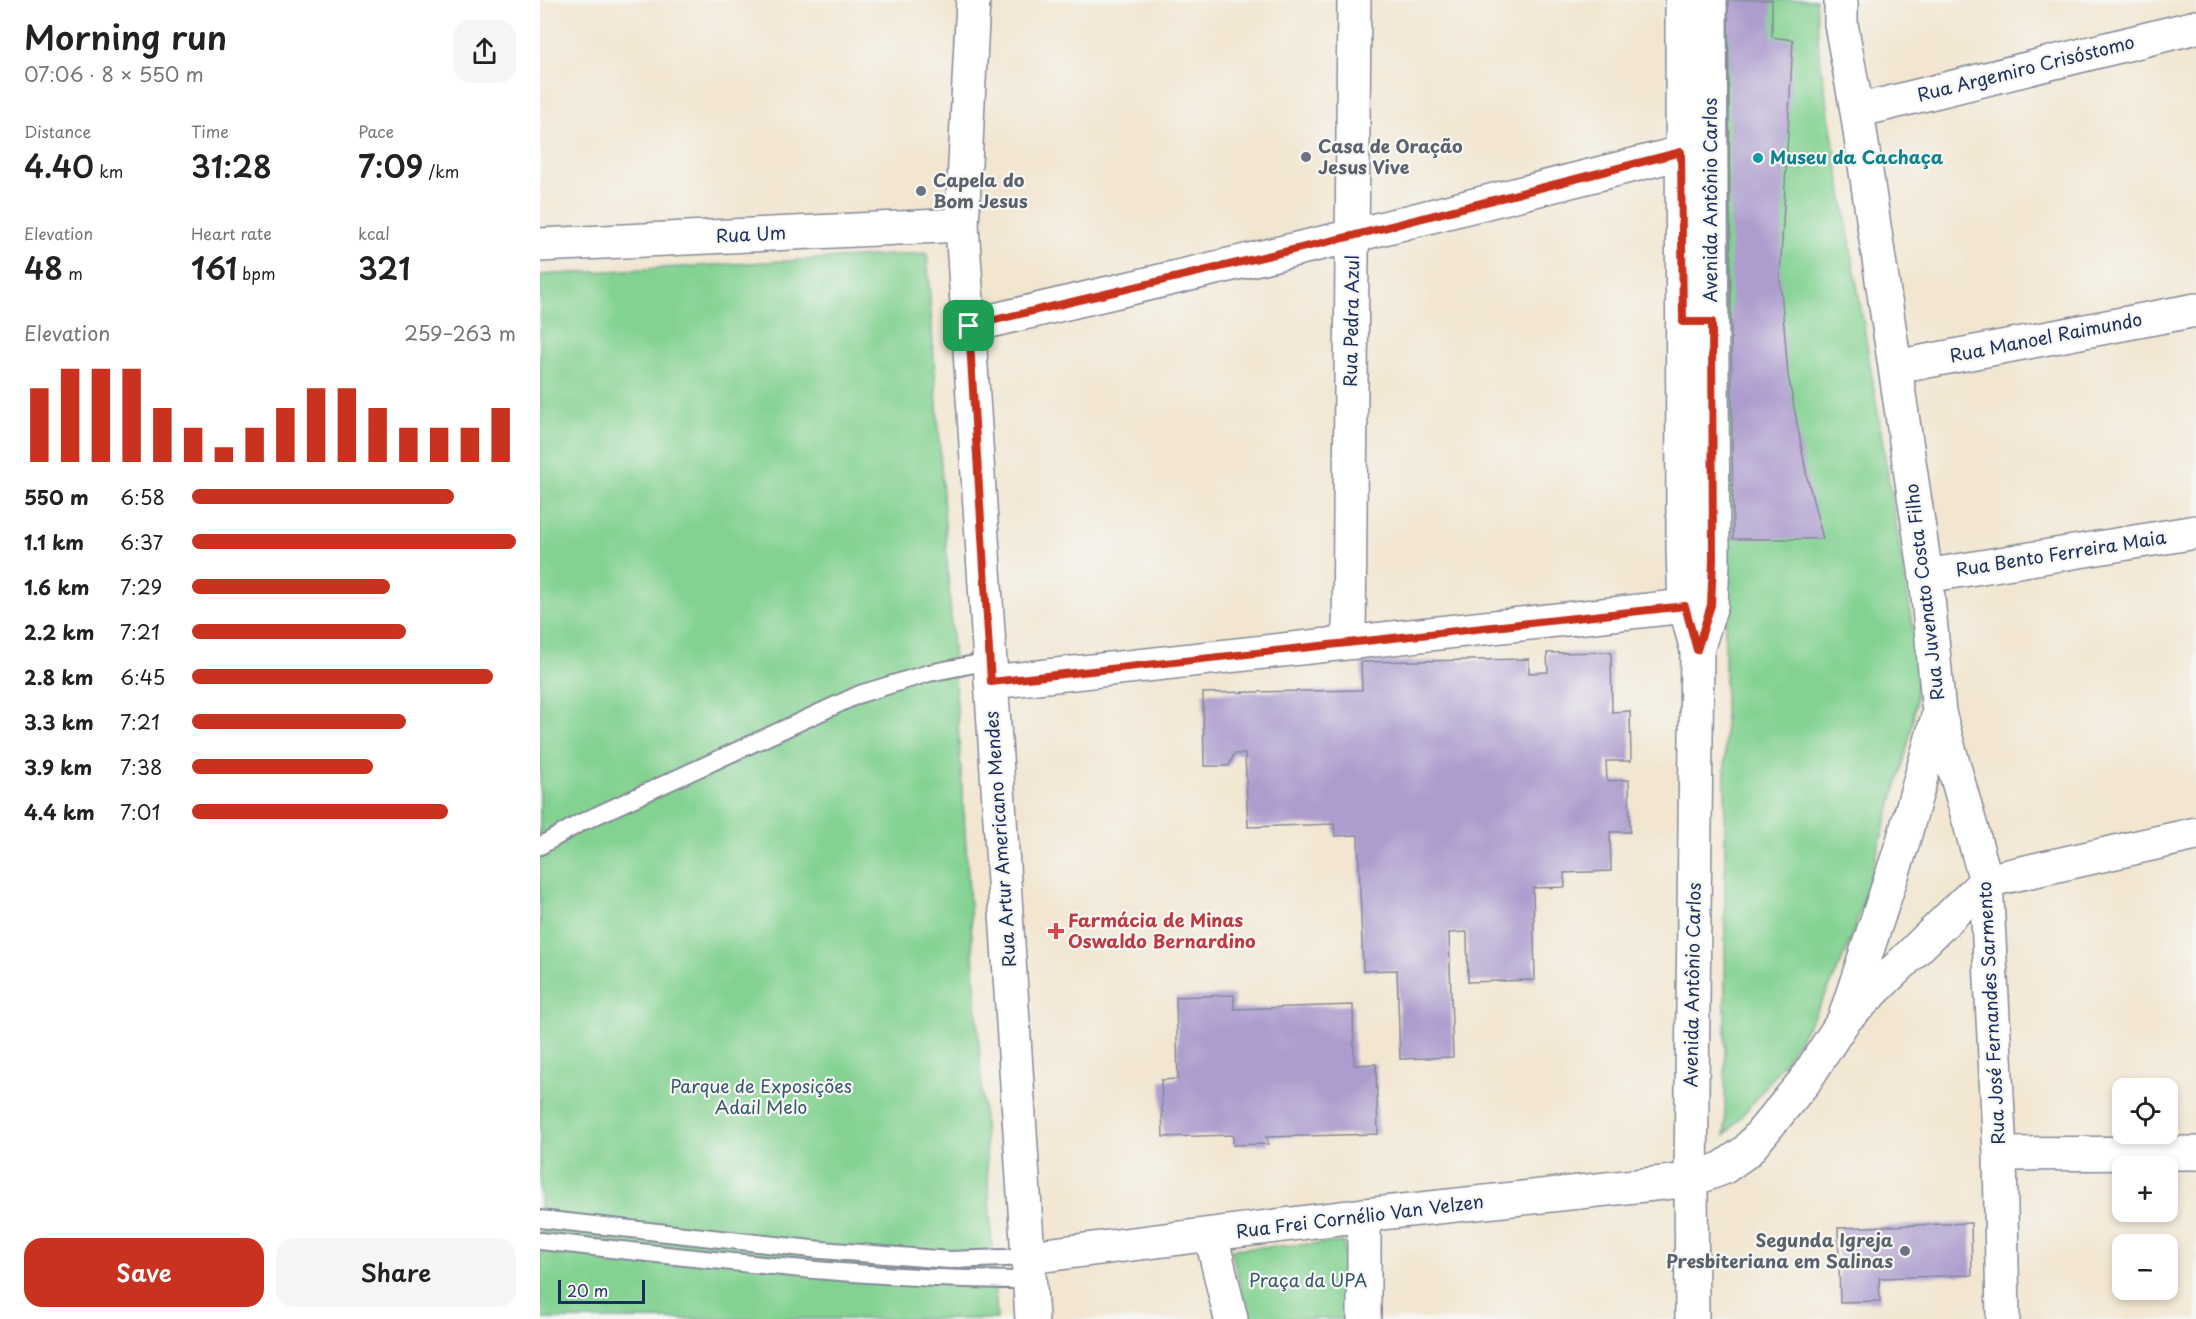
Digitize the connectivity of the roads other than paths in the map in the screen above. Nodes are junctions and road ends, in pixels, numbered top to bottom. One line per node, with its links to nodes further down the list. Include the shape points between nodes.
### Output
1 (973, 0): 9 (street, Rua Artur Americano Mendes)
2 (1354, 0): 10 (street, Rua Pedra Azul)
3 (1682, 0): 8 (street, Avenida Antônio Carlos)
4 (1710, 0): 8 (street, Avenida Antônio Carlos)
5 (1841, 0): 7 (street, Rua Juvenato Costa Filho)
6 (2196, 27): 7 (street, Rua Argemiro Crisóstomo)
7 (1857, 111): 14 (street, Rua Juvenato Costa Filho)
8 (1696, 149): 10 (street); 17 (street, Avenida Antônio Carlos, via 1697,322 1683,550)
9 (962, 225): 11 (street, Rua Um); 13 (street, Rua Artur Americano Mendes)
10 (1352, 236): 13 (street); 18 (street, Rua Pedra Azul)
11 (540, 244)
12 (2196, 310): 14 (street, Rua Manoel Raimundo)
13 (969, 326): 19 (street, Rua Artur Americano Mendes)
14 (1896, 367): 16 (street, Rua Juvenato Costa Filho)
15 (2196, 532): 16 (street, Rua Bento Ferreira Maia)
16 (1926, 576): 20 (street, Rua Juvenato Costa Filho)
17 (1698, 606): 18 (street); 27 (street, Avenida Antônio Carlos)
18 (1349, 642): 19 (street)
19 (990, 671): 22 (lane, via 929,673 860,694 580,823); 32 (street, Rua Artur Americano Mendes)
20 (1939, 713): 23 (street, Rua José Fernandes Sarmento); 24 (street, Rua Juvenato Costa Filho, via 1902,845)
21 (2196, 834): 23 (street)
22 (540, 846)
23 (1986, 881): 24 (street); 26 (street, Rua José Fernandes Sarmento)
24 (1844, 1020): 27 (street, Rua Juvenato Costa Filho, via 1804,1082 1747,1151 1722,1168)
25 (2196, 1153): 26 (street)
26 (2000, 1154): 37 (street, Rua José Fernandes Sarmento)
27 (1691, 1180): 28 (street, Rua Frei Cornélio Van Velzen); 36 (street, Avenida Antônio Carlos)
28 (1364, 1215): 30 (street, Rua Frei Cornélio Van Velzen); 35 (street)
29 (540, 1220): 32 (lane)
30 (1211, 1234): 32 (street, Rua Frei Cornélio Van Velzen); 34 (street)
31 (540, 1241): 32 (lane, via 817,1271 950,1280)
32 (1030, 1269): 33 (street, Rua Artur Americano Mendes)
33 (1032, 1319)
34 (1231, 1319)
35 (1364, 1319)
36 (1692, 1319)
37 (2003, 1319)

